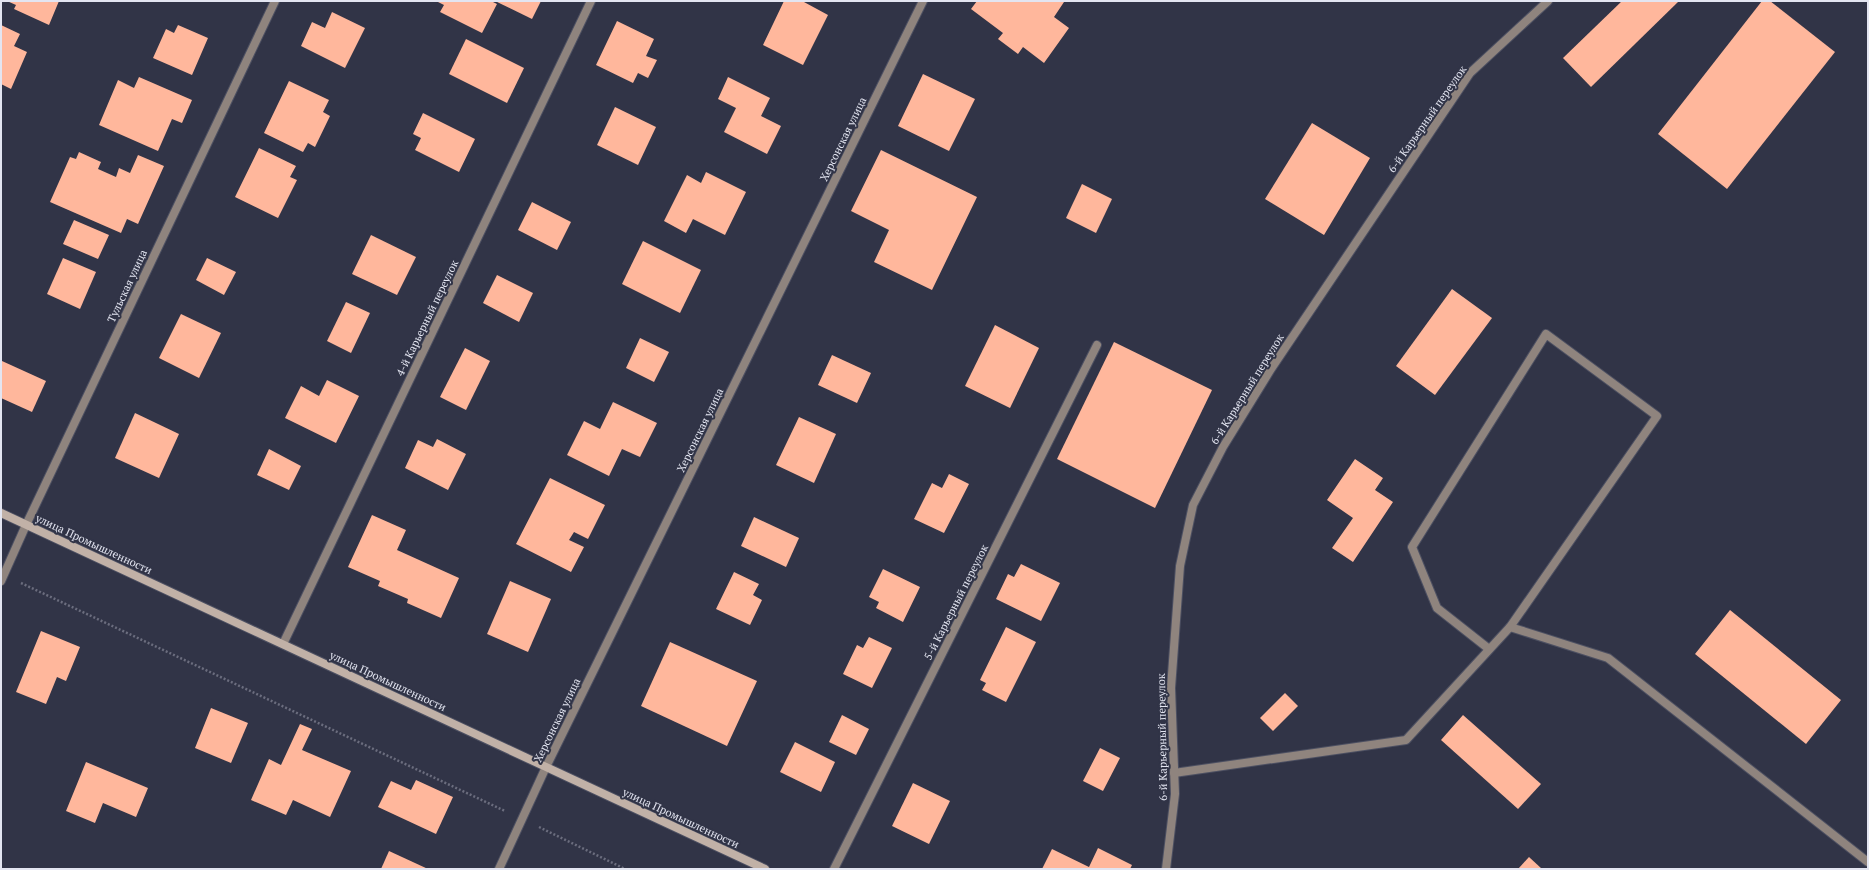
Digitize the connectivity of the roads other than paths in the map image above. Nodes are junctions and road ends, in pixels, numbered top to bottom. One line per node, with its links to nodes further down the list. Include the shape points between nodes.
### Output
1 (275, 1): 7 (street, Тульская улица)
2 (591, 1): 10 (street, 4-й Карьерный переулок)
3 (923, 1): 12 (street, Херсонская улица)
4 (1548, 1): 13 (street, 6-й Карьерный переулок, via 1470,73 1271,369 1223,447 1193,505 1180,566 1171,688)
5 (1097, 345): 17 (street, 5-й Карьерный переулок)
6 (1, 513): 7 (main road, улица Промышленности)
7 (26, 524): 8 (street, Тульская улица); 10 (main road, улица Промышленности)
8 (2, 578)
9 (1510, 627): 11 (street); 11 (street, via 1657,416 1546,334 1412,547 1437,608); 14 (street, via 1608,658)
10 (284, 644): 12 (main road, улица Промышленности)
11 (1489, 650): 13 (street, via 1406,740)
12 (546, 767): 15 (street, Херсонская улица); 16 (main road, улица Промышленности)
13 (1174, 772): 18 (street, 6-й Карьерный переулок, via 1175,794)
14 (1868, 862)
15 (499, 869)
16 (765, 869)
17 (834, 869)
18 (1166, 869)

